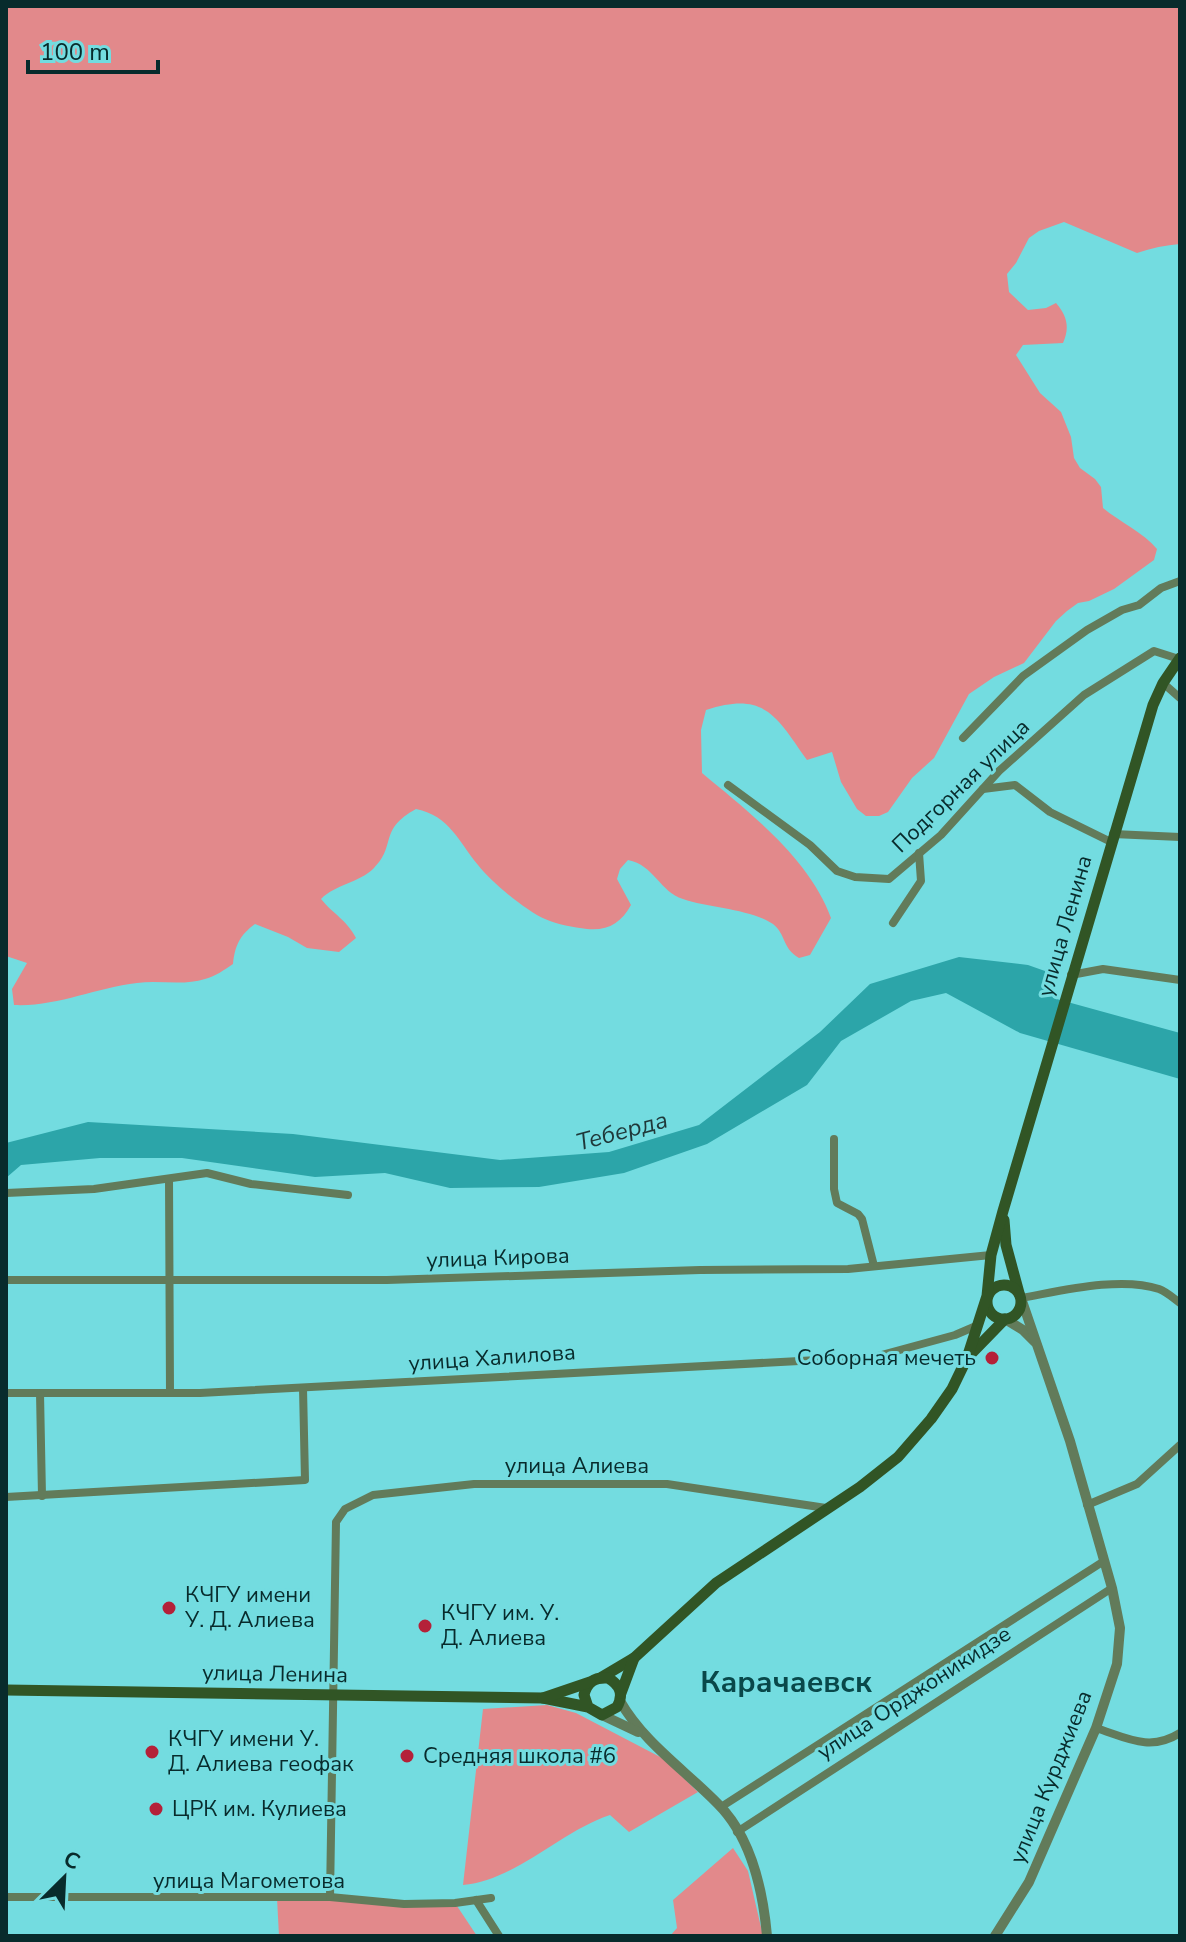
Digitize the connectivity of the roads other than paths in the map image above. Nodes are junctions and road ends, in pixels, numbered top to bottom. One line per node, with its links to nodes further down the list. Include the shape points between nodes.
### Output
1 (1180, 581): 5 (street, via 1087,630 1023,676)
2 (1179, 659): 3 (main road, улица Ленина); 7 (street, Подгорная улица, via 1154,651 1084,695)
3 (1163, 683): 4 (street); 9 (main road, улица Ленина)
4 (1180, 698)
5 (963, 738)
6 (728, 785): 10 (street, Подгорная улица, via 837,871 889,879)
7 (983, 789): 9 (street, via 1015,785 1050,812); 10 (street, Подгорная улица)
8 (1180, 837): 9 (street)
9 (1112, 838): 12 (main road, улица Ленина)
10 (919, 853): 11 (street, via 921,881)
11 (893, 923)
12 (1071, 975): 13 (street, via 1103,969); 18 (main road, улица Ленина)
13 (1180, 980)
14 (834, 1139): 20 (street, via 837,1203 862,1219)
15 (169, 1179): 16 (street); 17 (street, via 207,1173 251,1184); 22 (street)
16 (6, 1193)
17 (348, 1195)
18 (1003, 1211): 19 (main road, улица Ленина); 24 (main road, улица Ленина)
19 (991, 1255): 20 (street, улица Кирова); 23 (main road, улица Ленина)
20 (874, 1266): 22 (street, улица Кирова)
21 (6, 1280): 22 (street, улица Кирова)
22 (170, 1282): 31 (street)
23 (987, 1296): 24 (main road, via 1006,1285); 26 (main road, via 990,1312); 27 (main road, улица Ленина)
24 (1021, 1298): 25 (street, via 1139,1284 1162,1290); 26 (main road, via 1018,1310); 28 (street)
25 (1180, 1303)
26 (1005, 1319): 28 (street); 29 (main road, улица Ленина)
27 (976, 1326): 29 (main road, улица Ленина); 30 (street, улица Халилова, via 874,1357)
28 (1039, 1347): 37 (street)
29 (967, 1358): 38 (main road, улица Ленина, via 952,1389 898,1457)
30 (303, 1388): 31 (street, улица Халилова); 35 (street, via 305,1480)
31 (170, 1391): 33 (street, улица Халилова)
32 (6, 1393): 33 (street, улица Халилова)
33 (40, 1393): 35 (street)
34 (1180, 1445): 37 (street, via 1137,1484)
35 (42, 1496): 36 (street)
36 (6, 1497)
37 (1087, 1505): 39 (street)
38 (826, 1508): 41 (main road, улица Ленина, via 716,1583); 45 (street, улица Алиева, via 667,1484 474,1484 373,1495 345,1509 336,1522)
39 (1104, 1561): 40 (street); 53 (street, улица Орджоникидзе)
40 (1112, 1588): 50 (street, улица Курджиева, via 1119,1625 1117,1664); 54 (street, улица Орджоникидзе)
41 (634, 1658): 42 (main road, улица Ленина); 46 (main road, улица Ленина)
42 (602, 1677): 43 (main road); 46 (main road, via 615,1682)
43 (590, 1682): 47 (main road, улица Ленина); 48 (main road, via 584,1695)
44 (6, 1690): 45 (main road, улица Ленина)
45 (334, 1695): 47 (main road, улица Ленина); 56 (street)
46 (621, 1697): 49 (main road, via 613,1711); 52 (street)
47 (543, 1698): 48 (main road, улица Ленина)
48 (588, 1707): 49 (main road)
49 (602, 1715): 52 (street)
50 (1096, 1728): 51 (street, via 1148,1744 1165,1743); 61 (street, улица Курджиева, via 1029,1882)
51 (1180, 1733)
52 (644, 1735): 53 (street)
53 (721, 1807): 54 (street)
54 (737, 1832): 60 (street, via 755,1869)
55 (6, 1897): 56 (street, улица Магометова)
56 (330, 1897): 58 (street, улица Магометова, via 404,1904)
57 (491, 1898): 58 (street, улица Магометова)
58 (476, 1900): 59 (street)
59 (499, 1936)
60 (767, 1936)
61 (995, 1936)

